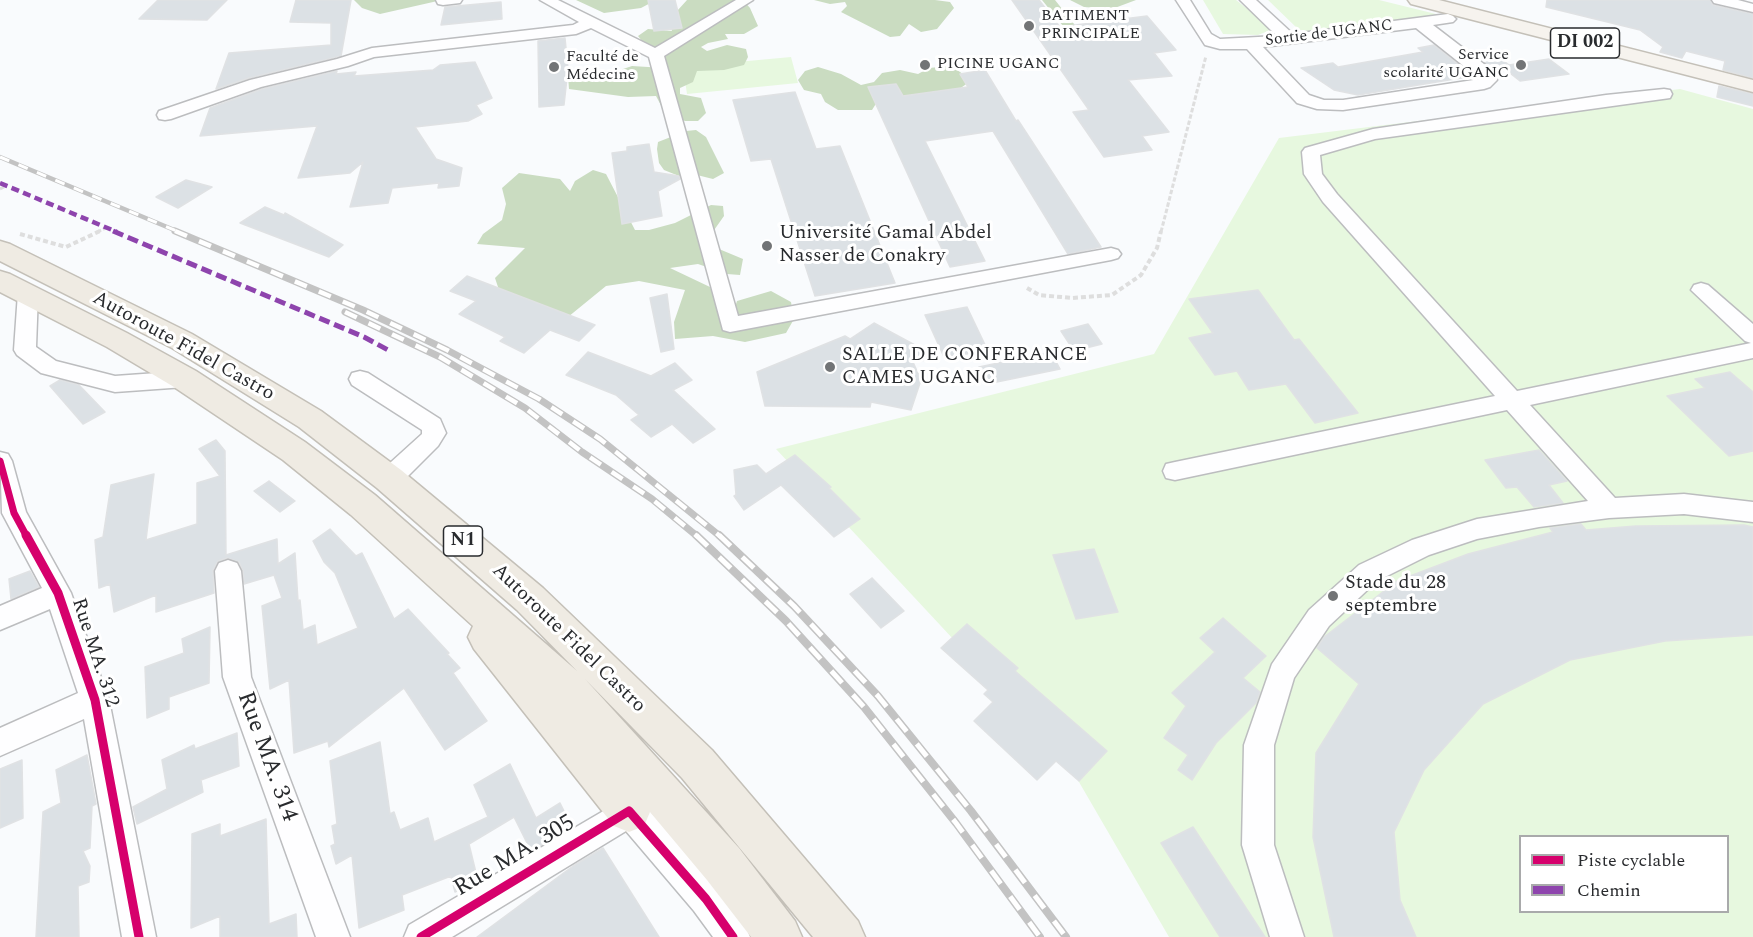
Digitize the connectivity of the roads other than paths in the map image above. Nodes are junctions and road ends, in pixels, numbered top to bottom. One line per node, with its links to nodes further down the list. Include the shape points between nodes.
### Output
1 (547, 0): 9 (street)
2 (746, 0): 13 (street, via 711,15)
3 (1183, 0): 12 (street, Sortie de UGANC, via 1210,42)
4 (1247, 0): 11 (street)
5 (1417, 0): 15 (main road, DI 002)
6 (1719, 0): 7 (street)
7 (1753, 8)
8 (1449, 10): 10 (street, Sortie de UGANC); 14 (main road, DI 002)
9 (592, 22): 13 (street); 17 (street, via 576,28 372,53 256,83)
10 (1420, 23): 11 (street, Sortie de UGANC); 12 (street, via 1487,74 1489,80 1461,88 1323,105 1303,99)
11 (1289, 39): 12 (street, Sortie de UGANC)
12 (1251, 44)
13 (656, 54): 19 (street, via 730,325)
14 (1753, 77)
15 (1753, 86)
16 (1665, 94): 26 (street, via 1373,134 1311,152 1313,174 1330,198)
17 (165, 115)
18 (6, 241): 29 (highway, Autoroute Fidel Castro / N1, via 310,419)
19 (1111, 254)
20 (14, 286): 24 (highway, Autoroute Fidel Castro / N1); 24 (street, via 25,350 50,367 115,384)
21 (1701, 290): 22 (street)
22 (1753, 336)
23 (1753, 350): 26 (street)
24 (186, 379): 30 (highway, Autoroute Fidel Castro / N1, via 294,451)
25 (360, 379): 29 (street, via 432,425 434,433 430,440)
26 (1514, 401): 28 (street); 31 (street)
27 (0, 461): 33 (street, Rue MA. 312)
28 (1175, 471)
29 (390, 479): 45 (highway, Autoroute Fidel Castro / N1, via 530,599 697,764)
30 (363, 505): 39 (highway, via 410,549 468,614); 44 (highway, Autoroute Fidel Castro / N1, via 566,686 723,864)
31 (1609, 508): 32 (street, via 1684,504); 46 (street, via 1477,529 1421,547 1368,573 1319,618 1282,673 1259,745 1258,845)
32 (1753, 512)
33 (7, 515): 35 (street, Rue MA. 312)
34 (228, 571): 41 (street, Rue MA. 314, via 237,677)
35 (57, 593): 36 (street); 37 (street, Rue MA. 312)
36 (0, 618)
37 (95, 700): 38 (street); 40 (street, Rue MA. 312)
38 (0, 742)
39 (629, 811): 42 (street, Rue MA. 305); 43 (street, via 706,899)
40 (139, 937)
41 (333, 937)
42 (421, 937)
43 (733, 937)
44 (779, 937)
45 (842, 937)
46 (1287, 937)

